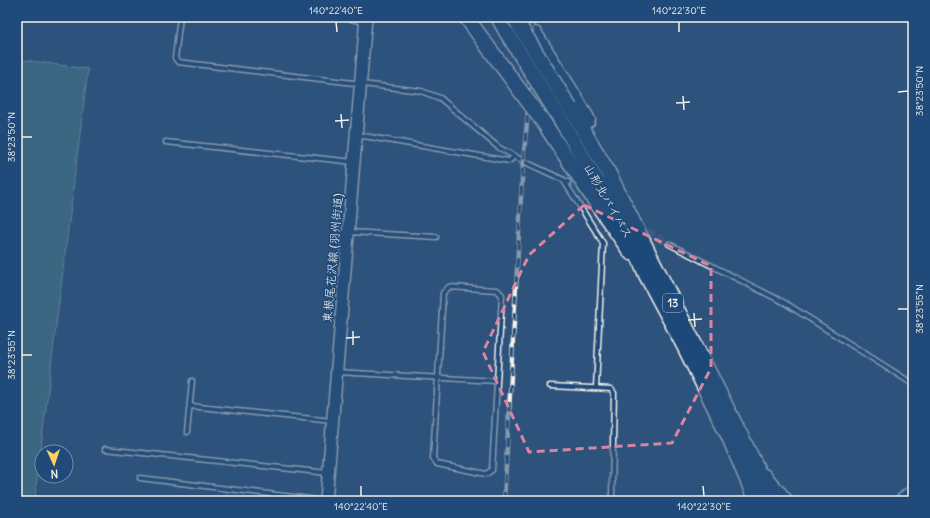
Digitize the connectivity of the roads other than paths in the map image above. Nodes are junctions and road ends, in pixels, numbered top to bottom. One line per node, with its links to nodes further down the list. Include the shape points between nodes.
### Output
1 (180, 17): 7 (lane, via 175,58 178,62)
2 (350, 17): 5 (street)
3 (466, 17): 16 (highway, bridge, via 544,123 597,204)
4 (498, 17): 8 (highway, 山形北バイパス / 13, bridge)
5 (365, 18): 7 (main road, 東根尾花沢線 (羽州街道))
6 (522, 19): 8 (highway, 山形北バイパス / 13, bridge); 16 (highway, via 535,34 574,96 627,192)
7 (360, 84): 9 (main road, 東根尾花沢線 (羽州街道)); 11 (lane, via 421,91 440,98 498,147)
8 (564, 112): 16 (highway, 山形北バイパス / 13, via 598,183)
9 (356, 135): 11 (lane, via 509,161); 12 (main road, 東根尾花沢線 (羽州街道))
10 (166, 142): 12 (lane)
11 (515, 156): 23 (lane, via 566,181 603,243)
12 (354, 162): 13 (main road, 東根尾花沢線 (羽州街道))
13 (348, 231): 14 (lane); 17 (main road, 東根尾花沢線 (羽州街道))
14 (436, 237)
15 (669, 244): 21 (lane, via 785,303)
16 (651, 272): 28 (highway, 山形北バイパス / 13); 34 (highway, 山形北バイパス / 13, via 729,437)
17 (337, 372): 18 (lane); 25 (main road, 東根尾花沢線 (羽州街道))
18 (438, 377): 19 (lane); 19 (lane, via 443,293 449,287 496,290 502,295); 19 (lane, via 433,458 437,464 486,474 492,470)
19 (496, 380)
20 (192, 381): 24 (lane)
21 (913, 384)
22 (550, 386): 23 (lane)
23 (596, 388): 32 (lane, via 611,389 614,393)
24 (190, 406): 25 (lane); 26 (lane)
25 (333, 421): 29 (main road, 東根尾花沢線 (羽州街道))
26 (187, 432)
27 (105, 449): 29 (lane)
28 (756, 466): 35 (highway, 山形北バイパス / 13); 36 (highway)
29 (329, 473): 33 (main road, 東根尾花沢線 (羽州街道))
30 (140, 478): 33 (lane)
31 (913, 490): 37 (main road)
32 (612, 495)
33 (326, 501)
34 (756, 501)
35 (770, 501)
36 (786, 501)
37 (900, 501)

